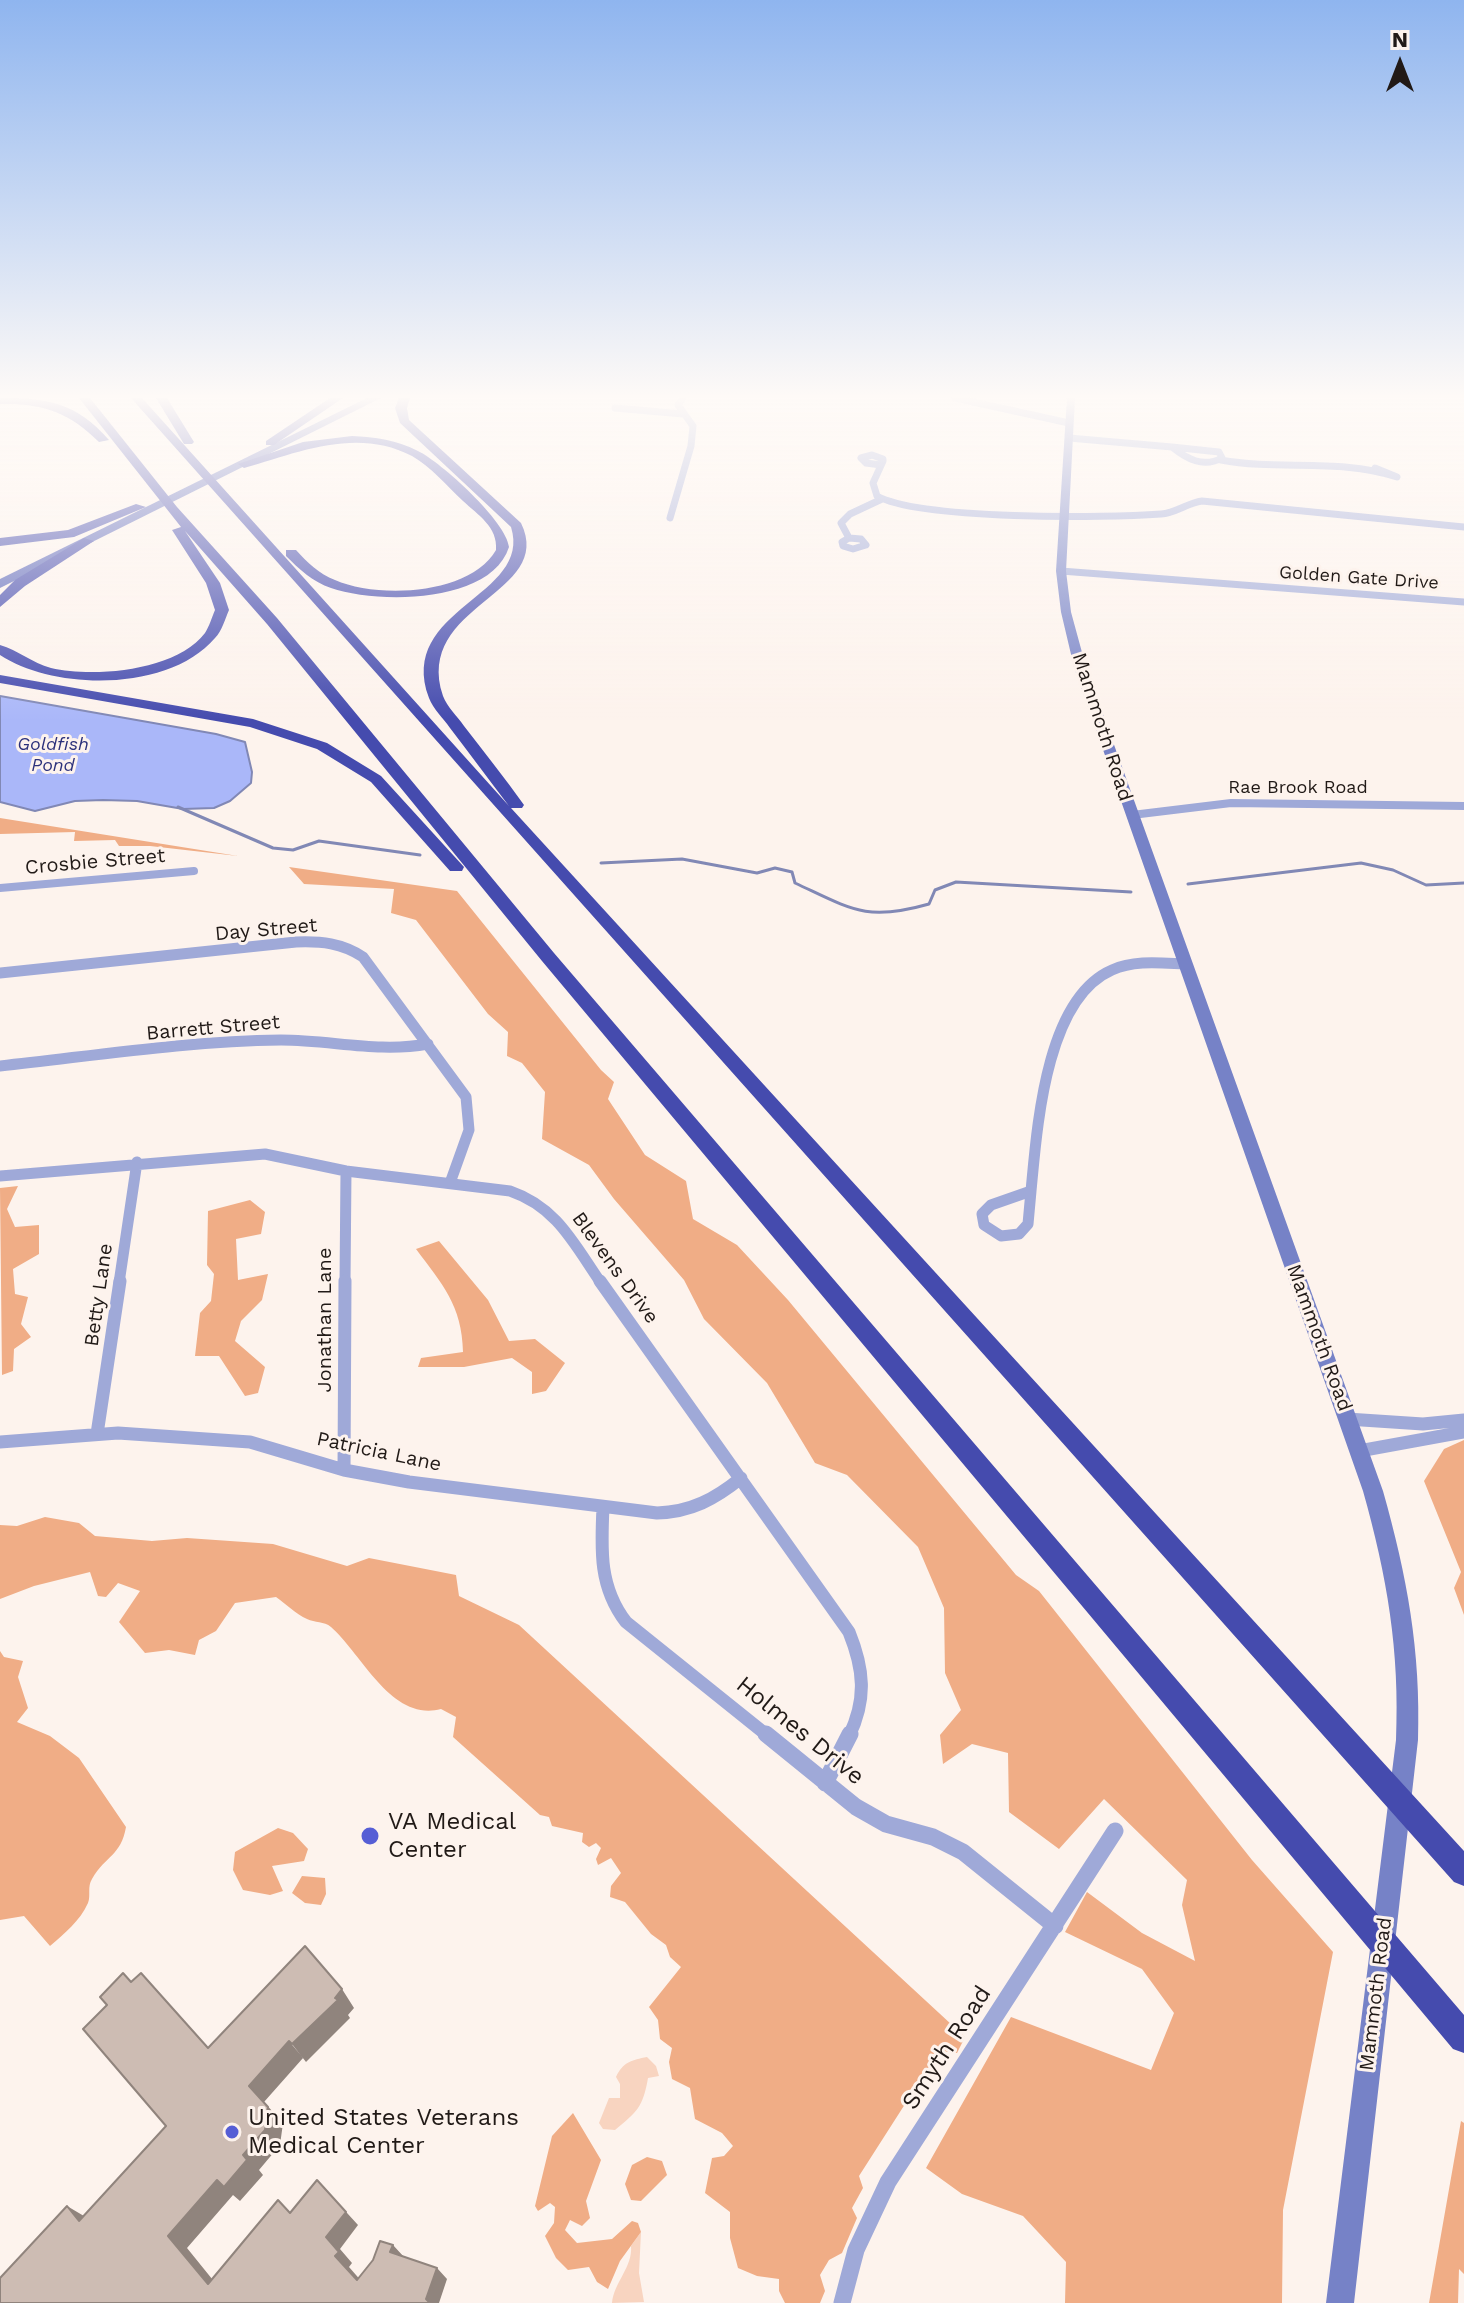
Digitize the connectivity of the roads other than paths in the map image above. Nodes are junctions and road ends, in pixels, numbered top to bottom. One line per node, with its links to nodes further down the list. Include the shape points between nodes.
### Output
1 (143, 505): 14 (main road)
2 (160, 505): 20 (main road)
3 (169, 505): 15 (highway)
4 (231, 505): 31 (highway)
5 (238, 505): 6 (highway, via 308,571 360,592 397,594 462,582 499,558 501,534)
6 (474, 505)
7 (495, 505): 31 (highway, via 517,526 522,545 517,562 447,628 431,661 432,687 448,717 526,818)
8 (674, 505): 17 (street)
9 (869, 505): 19 (street, via 845,517 841,527)
10 (925, 505): 16 (street)
11 (1063, 505): 16 (main road, Mammoth Road)
12 (1186, 505): 16 (street, via 1172,513)
13 (1253, 505): 18 (street)
14 (140, 507): 21 (highway, via 70,534); 23 (main road)
15 (173, 510): 27 (highway, via 179,534 218,594 220,619 204,641 156,666 85,678 32,669); 34 (highway, via 272,621)
16 (1062, 513): 22 (main road, Mammoth Road)
17 (670, 518)
18 (1464, 527)
19 (849, 538)
20 (88, 541): 24 (main road); 26 (highway, via 20,583)
21 (0, 542)
22 (1061, 571): 25 (street, Golden Gate Drive); 30 (main road, Mammoth Road, via 1080,667)
23 (0, 576)
24 (0, 584)
25 (1464, 602)
26 (0, 603)
27 (0, 649)
28 (0, 679): 34 (highway, via 253,723 340,755 394,796 486,901)
29 (1464, 806): 30 (street, Rae Brook Road, via 1231,803)
30 (1132, 815): 35 (main road, Mammoth Road)
31 (543, 853): 55 (highway)
32 (194, 871): 33 (street, Crosbie Street)
33 (0, 888)
34 (548, 957): 57 (highway)
35 (1184, 964): 43 (street, via 1119,967 1092,981 1073,1004 1046,1092); 44 (main road, Mammoth Road)
36 (0, 973): 37 (street, Day Street, via 296,942 336,943 363,957)
37 (428, 1044): 38 (street, Barrett Street, via 375,1051 316,1041 256,1041); 42 (street, Day Street, via 472,1112)
38 (0, 1066)
39 (137, 1162): 40 (street, Blevens Drive, via 265,1154); 41 (street, Blevens Drive); 47 (street, Betty Lane)
40 (346, 1171): 42 (street, Blevens Drive); 50 (street, Jonathan Lane)
41 (0, 1176)
42 (450, 1183): 51 (street, Blevens Drive, via 522,1194 551,1214)
43 (1032, 1191): 43 (street, via 991,1205 982,1214 984,1225 1001,1237 1022,1233)
44 (1347, 1419): 45 (street, via 1423,1424); 49 (main road, Mammoth Road)
45 (1464, 1420)
46 (1464, 1432): 49 (street)
47 (97, 1434): 48 (street, Patricia Lane); 50 (street, Patricia Lane, via 250,1442)
48 (0, 1442)
49 (1359, 1451): 59 (main road, Mammoth Road, via 1390,1549 1409,1654 1407,1740)
50 (344, 1470): 52 (street, Patricia Lane)
51 (741, 1478): 52 (street, Patricia Lane, via 713,1502 676,1514); 53 (street, Blevens Drive, via 840,1617 863,1663 861,1712)
52 (603, 1507): 53 (street, Holmes Drive, via 601,1575 619,1615)
53 (825, 1783): 56 (street, Holmes Drive, via 886,1824 963,1852)
54 (1115, 1831): 56 (street, Smyth Road)
55 (1464, 1872)
56 (1055, 1926): 58 (street, Smyth Road, via 888,2182 856,2250)
57 (1464, 2038)
58 (842, 2303)
59 (1340, 2303)

